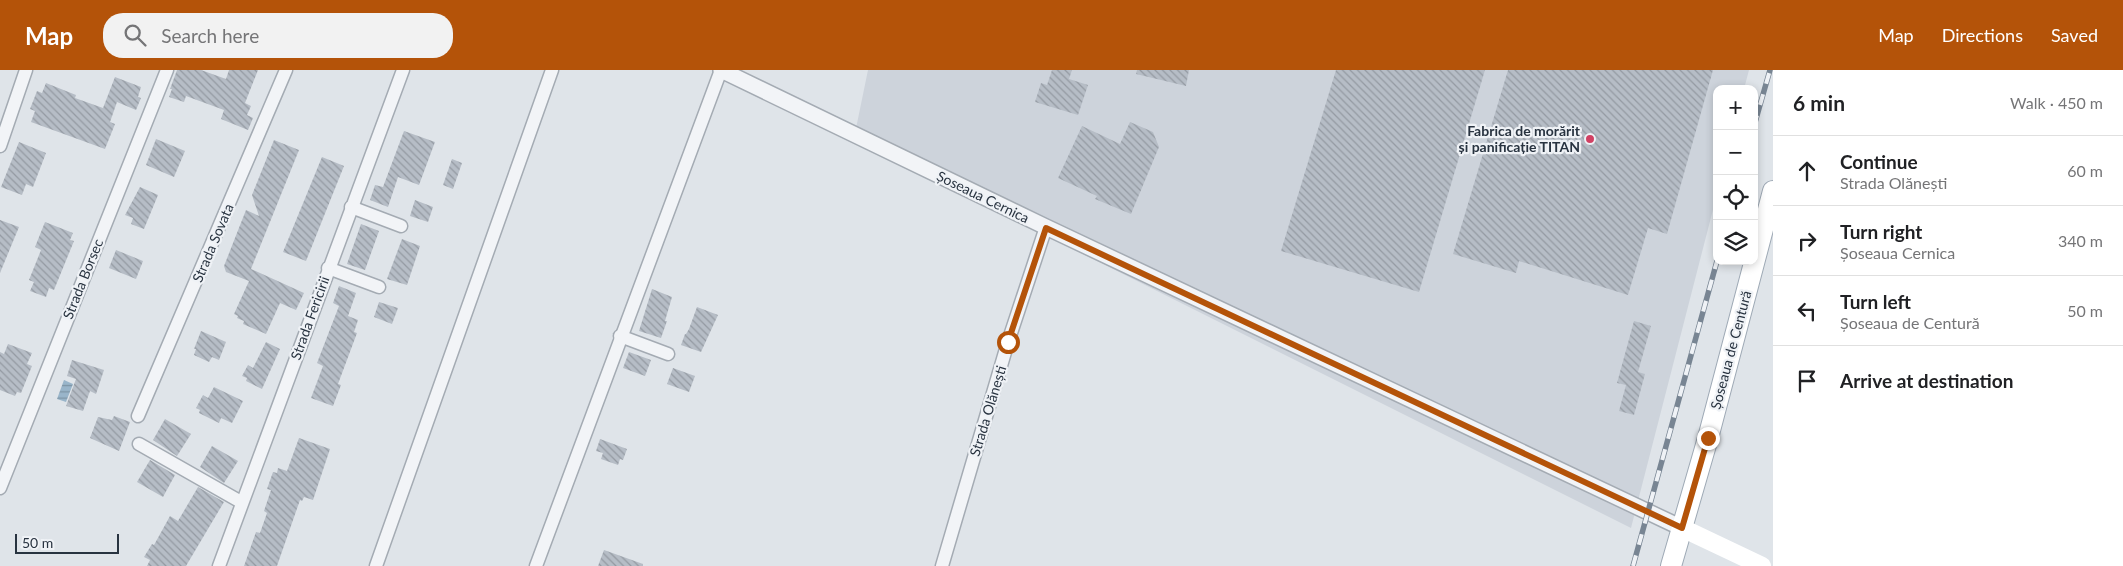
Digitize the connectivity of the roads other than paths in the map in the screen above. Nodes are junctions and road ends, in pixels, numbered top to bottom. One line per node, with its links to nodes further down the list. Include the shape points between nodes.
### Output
1 (26, 70): 7 (street)
2 (167, 70): 18 (street, Strada Borsec)
3 (286, 70): 16 (street, Strada Sovata)
4 (403, 70): 9 (street, Strada Fericirii)
5 (552, 70): 22 (street)
6 (721, 70): 11 (street, Șoseaua Cernica); 14 (street)
7 (0, 146)
8 (1773, 191): 20 (main road, Șoseaua de Centură)
9 (351, 208): 10 (street); 12 (street, Strada Fericirii)
10 (402, 226)
11 (1046, 228): 20 (street, Șoseaua Cernica); 24 (street, Strada Olănești, via 1008,342)
12 (328, 268): 13 (street); 19 (street, Strada Fericirii)
13 (379, 286)
14 (620, 336): 15 (street); 23 (street)
15 (668, 354)
16 (138, 416)
17 (139, 444): 19 (street)
18 (0, 488)
19 (241, 502): 21 (street, Strada Fericirii)
20 (1682, 528): 25 (main road, Șoseaua de Centură); 26 (main road, Șoseaua Cernica)
21 (219, 566)
22 (376, 566)
23 (536, 566)
24 (942, 566)
25 (1670, 566)
26 (1762, 566)

